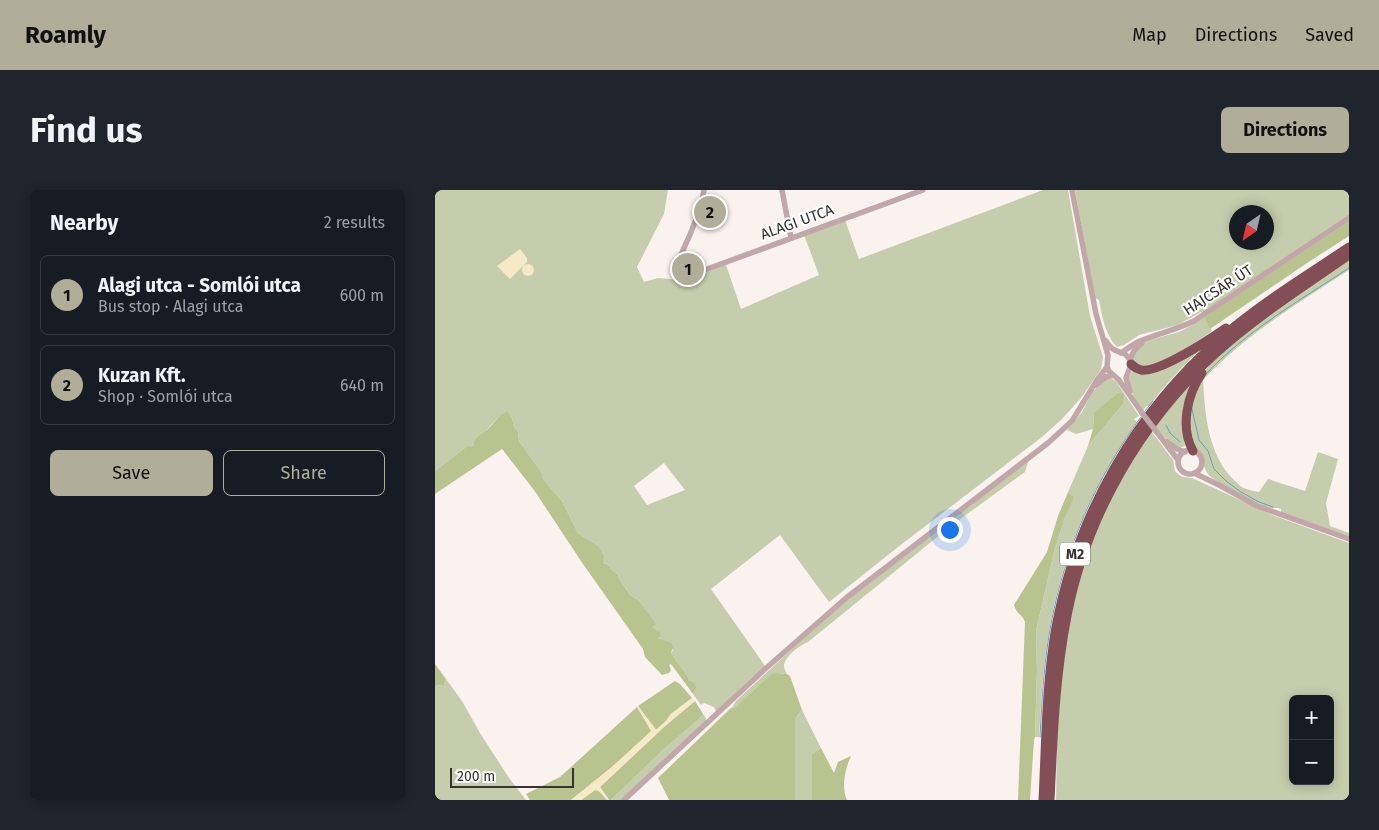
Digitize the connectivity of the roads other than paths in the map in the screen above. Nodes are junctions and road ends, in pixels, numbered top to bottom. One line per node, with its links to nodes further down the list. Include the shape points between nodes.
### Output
1 (704, 190): 6 (street, ALAGI UTCA, via 692,231 676,266 675,276 680,279)
2 (782, 190): 6 (street)
3 (923, 190): 6 (street, ALAGI UTCA)
4 (1072, 190): 10 (street)
5 (1349, 218): 11 (street, HAJCSÁR ÚT, via 1194,321)
6 (791, 238)
7 (1349, 247): 9 (highway, M2)
8 (1349, 256): 13 (highway, M2, via 1277,305)
9 (1254, 311): 15 (highway, via 1163,365 1139,370); 29 (highway, M2, via 1210,348 1162,398 1122,454 1085,527 1066,582 1056,628 1049,681)
10 (1100, 329): 12 (street, via 1110,347); 14 (street)
11 (1145, 340): 12 (street, HAJCSÁR ÚT); 15 (street, via 1131,354)
12 (1119, 353): 14 (street); 15 (street)
13 (1211, 358): 22 (highway, via 1189,402); 30 (highway, M2, via 1169,403 1129,458 1103,506 1082,558 1061,648)
14 (1108, 359): 16 (street)
15 (1131, 362): 17 (street)
16 (1107, 367): 18 (street); 19 (street)
17 (1127, 373): 18 (street); 20 (street, via 1126,382)
18 (1114, 375): 19 (street, via 1105,377); 20 (street)
19 (1091, 389): 28 (street, via 1072,421 1048,443 846,598)
20 (1133, 400): 21 (street, bridge)
21 (1163, 440): 22 (street, via 1177,449); 23 (street)
22 (1189, 451): 23 (street); 24 (street, via 1197,453)
23 (1178, 460): 25 (street, via 1182,471)
24 (1201, 467): 25 (street); 26 (street)
25 (1194, 473): 26 (street)
26 (1219, 486): 27 (street, via 1257,506)
27 (1349, 539)
28 (624, 800)
29 (1043, 800)
30 (1050, 800)

